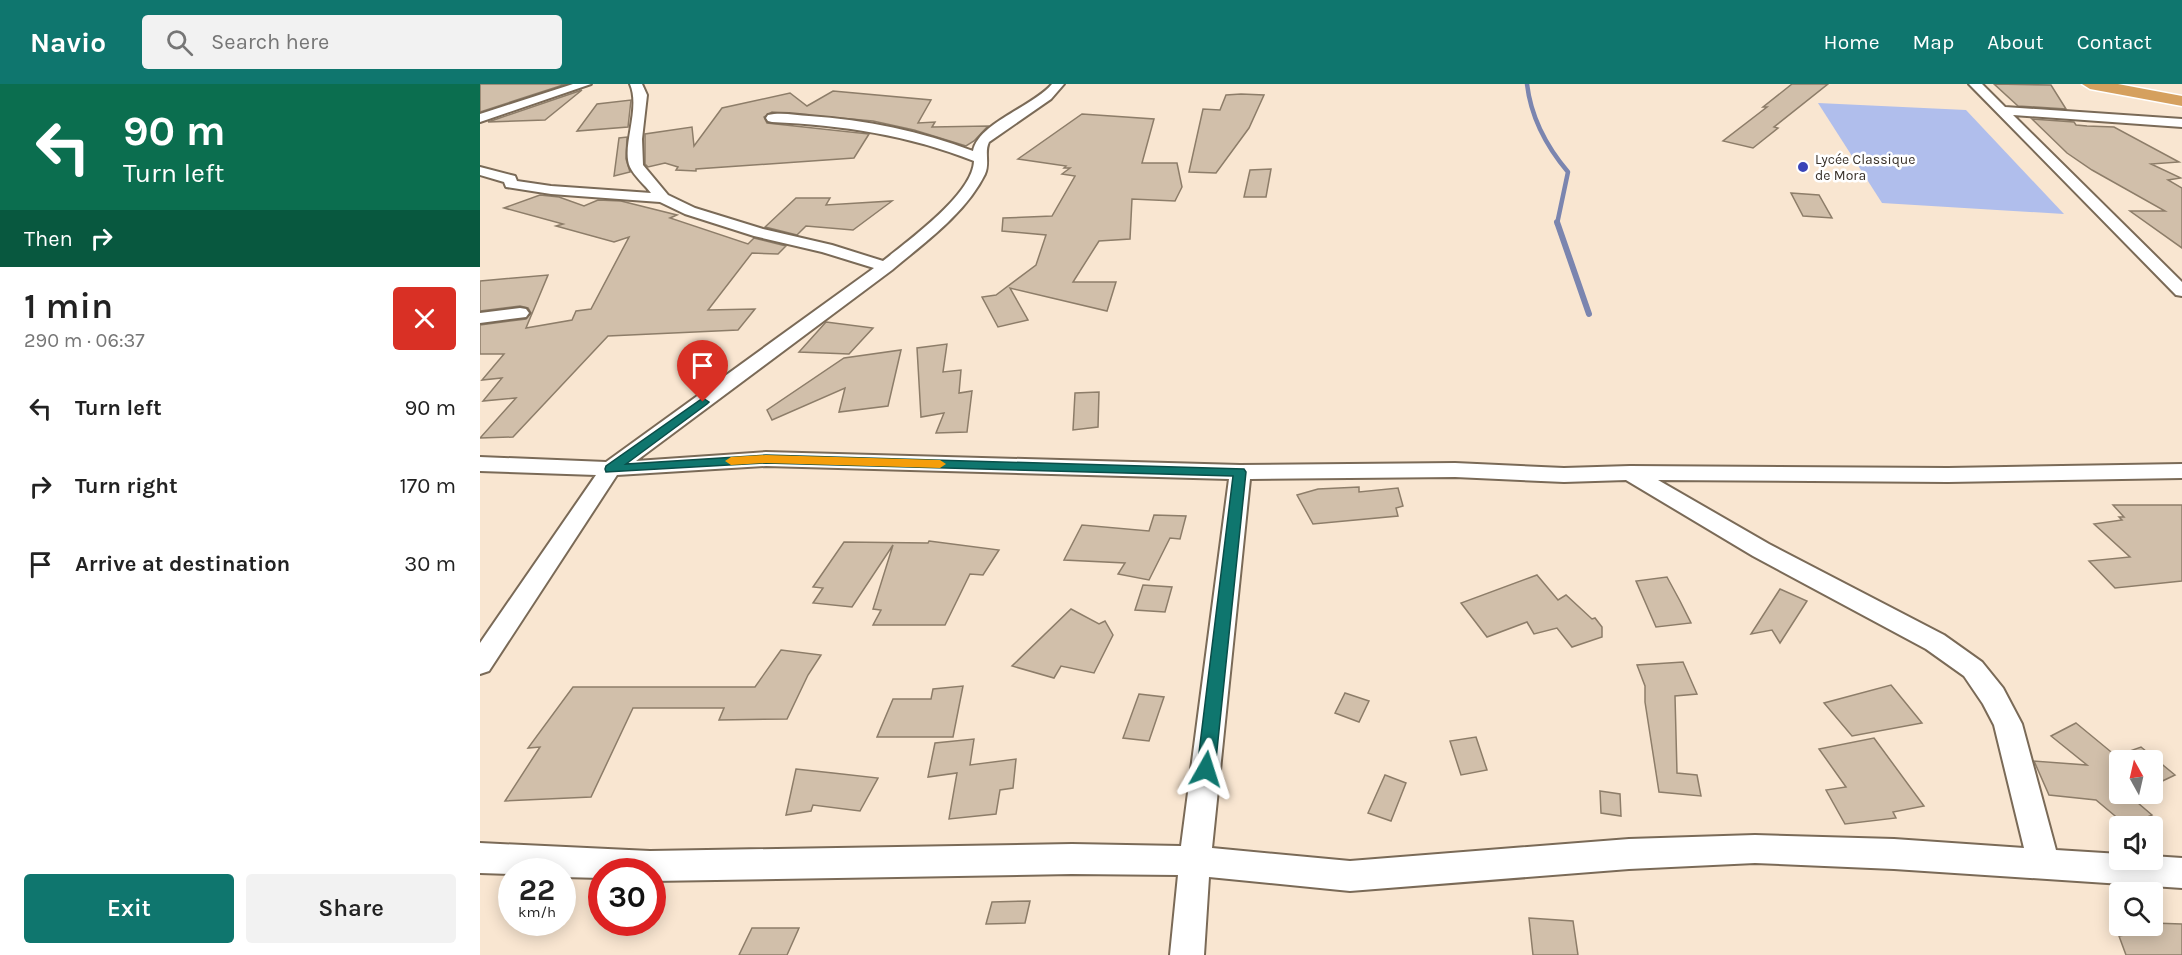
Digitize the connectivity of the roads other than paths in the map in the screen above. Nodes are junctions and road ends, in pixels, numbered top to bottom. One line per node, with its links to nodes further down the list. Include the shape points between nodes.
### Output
1 (585, 84): 8 (street)
2 (636, 84): 15 (street, via 641,95 636,166)
3 (1058, 84): 11 (street, via 1051,93 983,140 978,148)
4 (1975, 84): 7 (street)
5 (2090, 84): 6 (highway)
6 (2182, 101)
7 (2005, 111): 10 (street); 18 (street)
8 (480, 118)
9 (772, 118): 11 (street, via 880,126)
10 (2182, 123)
11 (979, 158): 16 (street, via 980,169 969,187 920,239)
12 (480, 171): 13 (street)
13 (510, 179): 14 (street); 15 (street, via 511,184 551,190)
14 (490, 187)
15 (663, 198): 16 (street, via 759,233)
16 (886, 267): 23 (street)
17 (2182, 272): 18 (street)
18 (2162, 273): 19 (street)
19 (2182, 291)
20 (520, 313): 21 (street)
21 (480, 318)
22 (480, 464): 23 (street)
23 (611, 469): 25 (street, via 766,459); 27 (street)
24 (2182, 471): 26 (street, via 1948,475)
25 (1240, 472): 26 (street); 29 (street)
26 (1630, 472): 30 (street, via 1761,550 1935,642 1973,669 2008,724)
27 (480, 664)
28 (480, 858): 29 (street, via 650,866 1072,859)
29 (1195, 861): 30 (street, via 1350,876 1629,854 1755,849); 32 (street)
30 (2044, 865): 31 (street)
31 (2182, 873)
32 (1187, 955)

